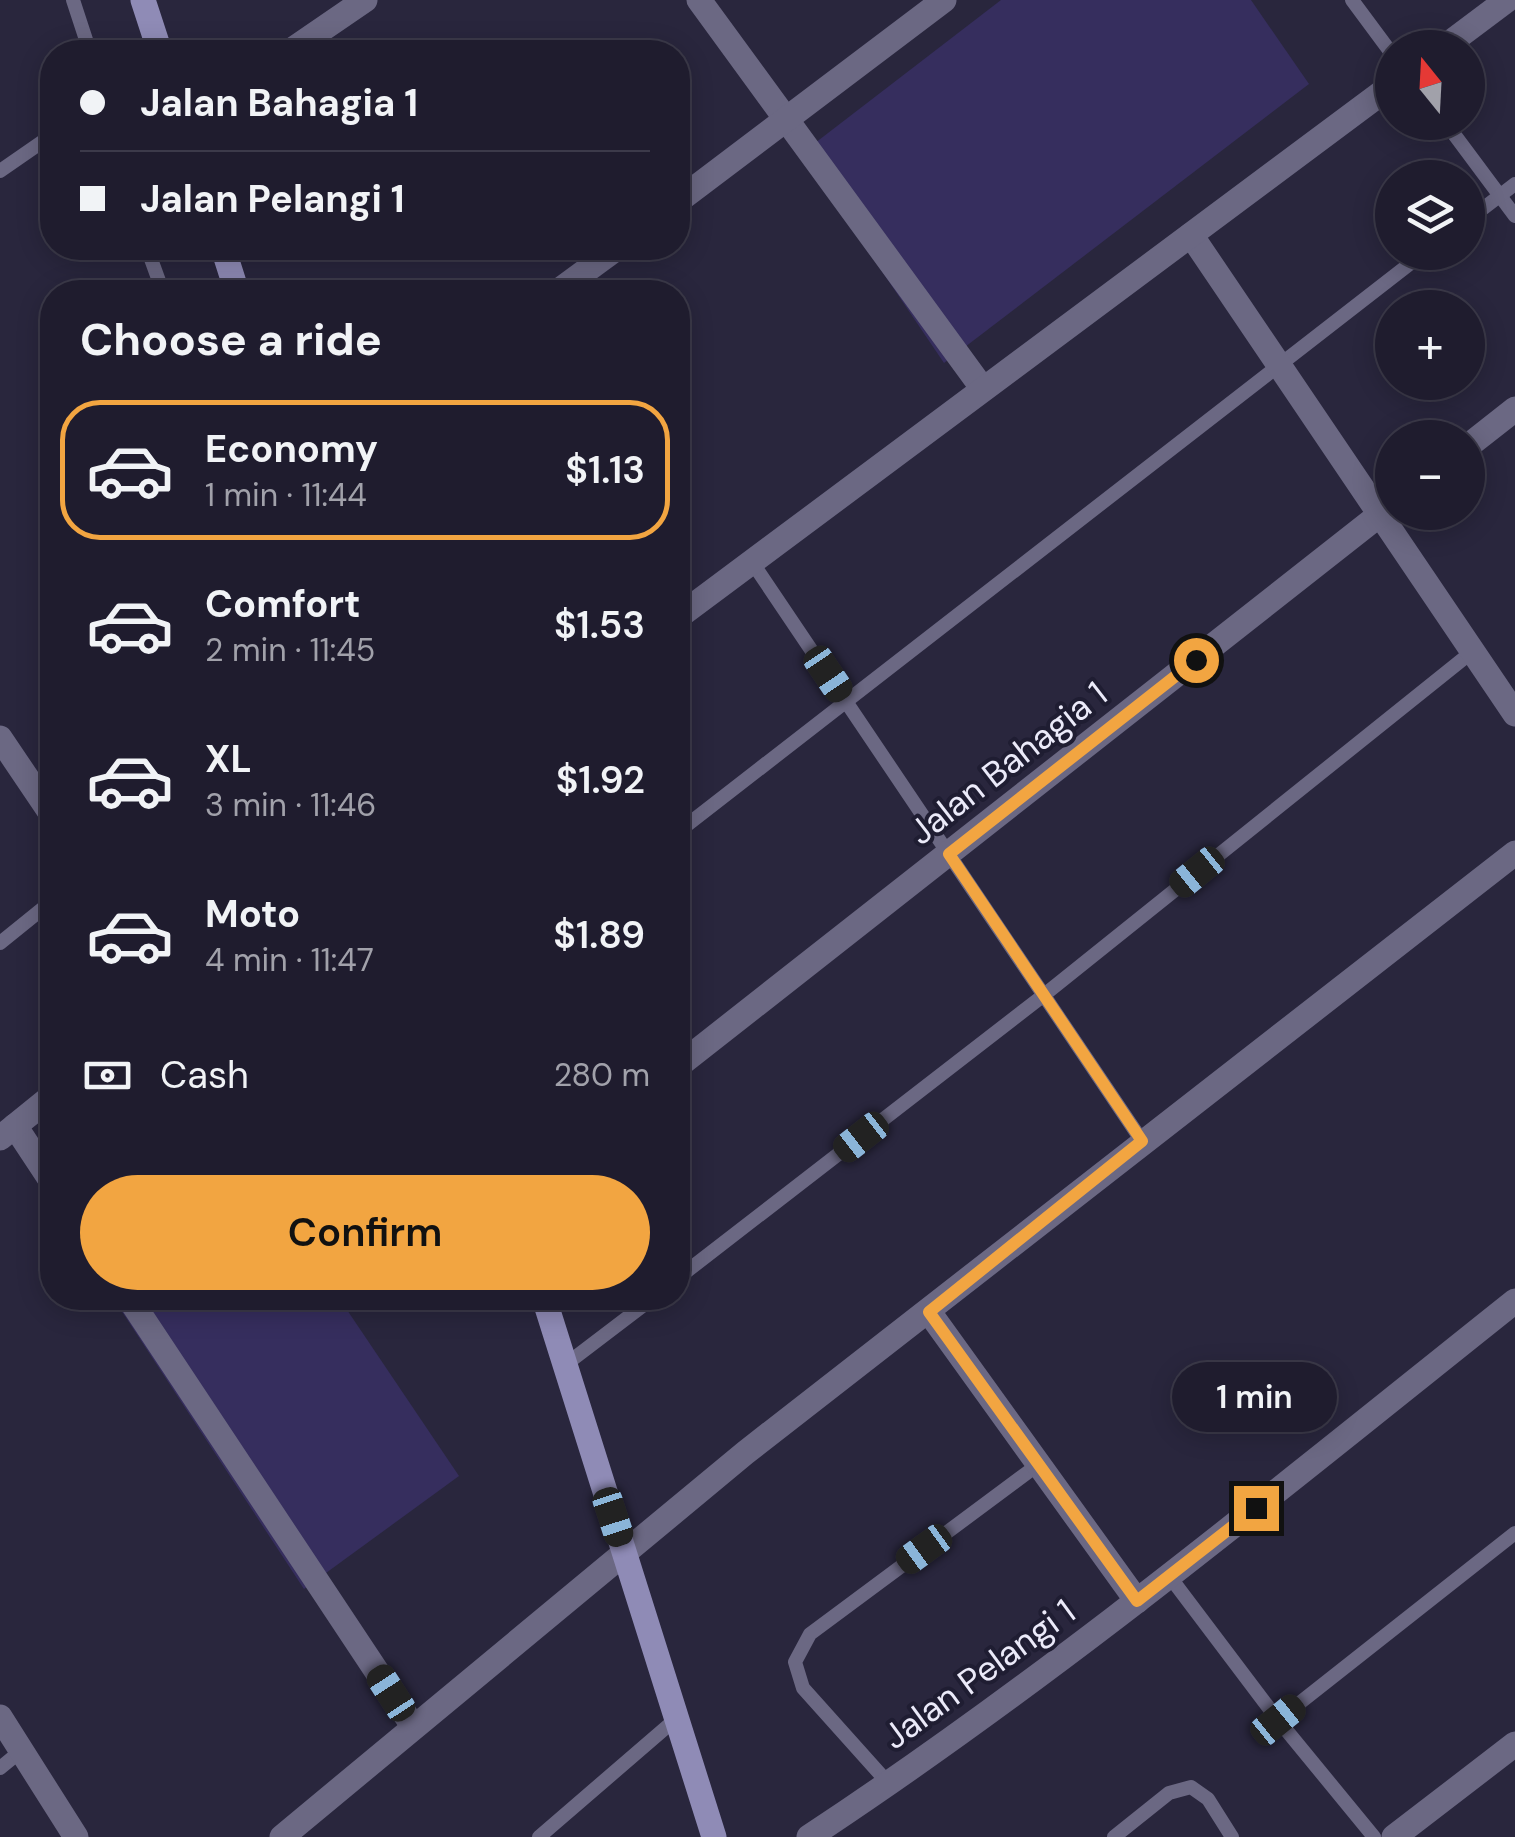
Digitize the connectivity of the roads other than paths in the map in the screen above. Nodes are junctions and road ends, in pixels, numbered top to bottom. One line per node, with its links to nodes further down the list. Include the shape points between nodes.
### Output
1 (73, 0): 10 (lane)
2 (143, 0): 11 (street)
3 (365, 0): 12 (street)
4 (699, 0): 14 (street)
5 (944, 0): 14 (street)
6 (1352, 0): 9 (lane)
7 (1507, 0): 8 (street)
8 (1467, 30)
9 (1375, 31)
10 (86, 40)
11 (156, 40)
12 (306, 40)
13 (1375, 98): 23 (street)
14 (786, 119): 19 (street); 28 (street)
15 (1459, 140): 20 (lane)
16 (40, 143): 17 (lane)
17 (0, 171)
18 (1515, 184): 20 (lane)
19 (690, 193)
20 (1500, 194): 21 (lane); 22 (lane)
21 (1485, 206)
22 (1515, 216)
23 (1191, 235): 27 (street); 28 (street)
24 (600, 260): 26 (street)
25 (1402, 270): 27 (lane)
26 (573, 280)
27 (1280, 366): 31 (street); 37 (lane)
28 (984, 390): 34 (street)
29 (1515, 409): 30 (street)
30 (1485, 433)
31 (1375, 495)
32 (1375, 519): 43 (street, Jalan Bahagia 1)
33 (1398, 530): 36 (street)
34 (752, 562): 35 (street); 37 (lane)
35 (690, 608)
36 (1473, 652): 38 (street); 46 (lane)
37 (846, 702): 41 (lane); 43 (lane)
38 (1515, 714)
39 (0, 738): 40 (street)
40 (40, 797)
41 (690, 823)
42 (1515, 853): 50 (street)
43 (949, 854): 46 (lane); 47 (street, Jalan Bahagia 1)
44 (40, 911): 45 (lane)
45 (0, 943)
46 (1044, 995): 50 (lane); 52 (lane)
47 (690, 1057)
48 (40, 1106): 49 (street)
49 (8, 1132): 51 (street)
50 (1142, 1141): 57 (street)
51 (40, 1168)
52 (690, 1269)
53 (1515, 1301): 62 (street, Jalan Pelangi 1)
54 (137, 1310): 67 (street)
55 (548, 1310): 58 (street)
56 (637, 1310): 58 (lane)
57 (929, 1312): 59 (street); 61 (street)
58 (565, 1365): 61 (street)
59 (1038, 1464): 63 (street); 71 (lane, via 810,1634 795,1662 803,1688)
60 (1515, 1533): 66 (lane)
61 (625, 1555): 65 (street); 67 (street)
62 (1170, 1576): 63 (street, Jalan Pelangi 1); 66 (lane)
63 (1137, 1601): 71 (street, Jalan Pelangi 1)
64 (0, 1717): 69 (street)
65 (678, 1718): 74 (lane); 75 (street)
66 (1278, 1720): 79 (lane)
67 (413, 1726): 73 (street)
68 (1515, 1744): 80 (street)
69 (22, 1750): 70 (lane); 72 (street)
70 (0, 1768)
71 (889, 1784): 76 (street, Jalan Pelangi 1)
72 (76, 1837)
73 (282, 1837)
74 (539, 1837)
75 (714, 1837)
76 (809, 1837)
77 (1114, 1837): 78 (lane, via 1169,1793 1192,1787)
78 (1232, 1837)
79 (1374, 1837)
80 (1394, 1837)

